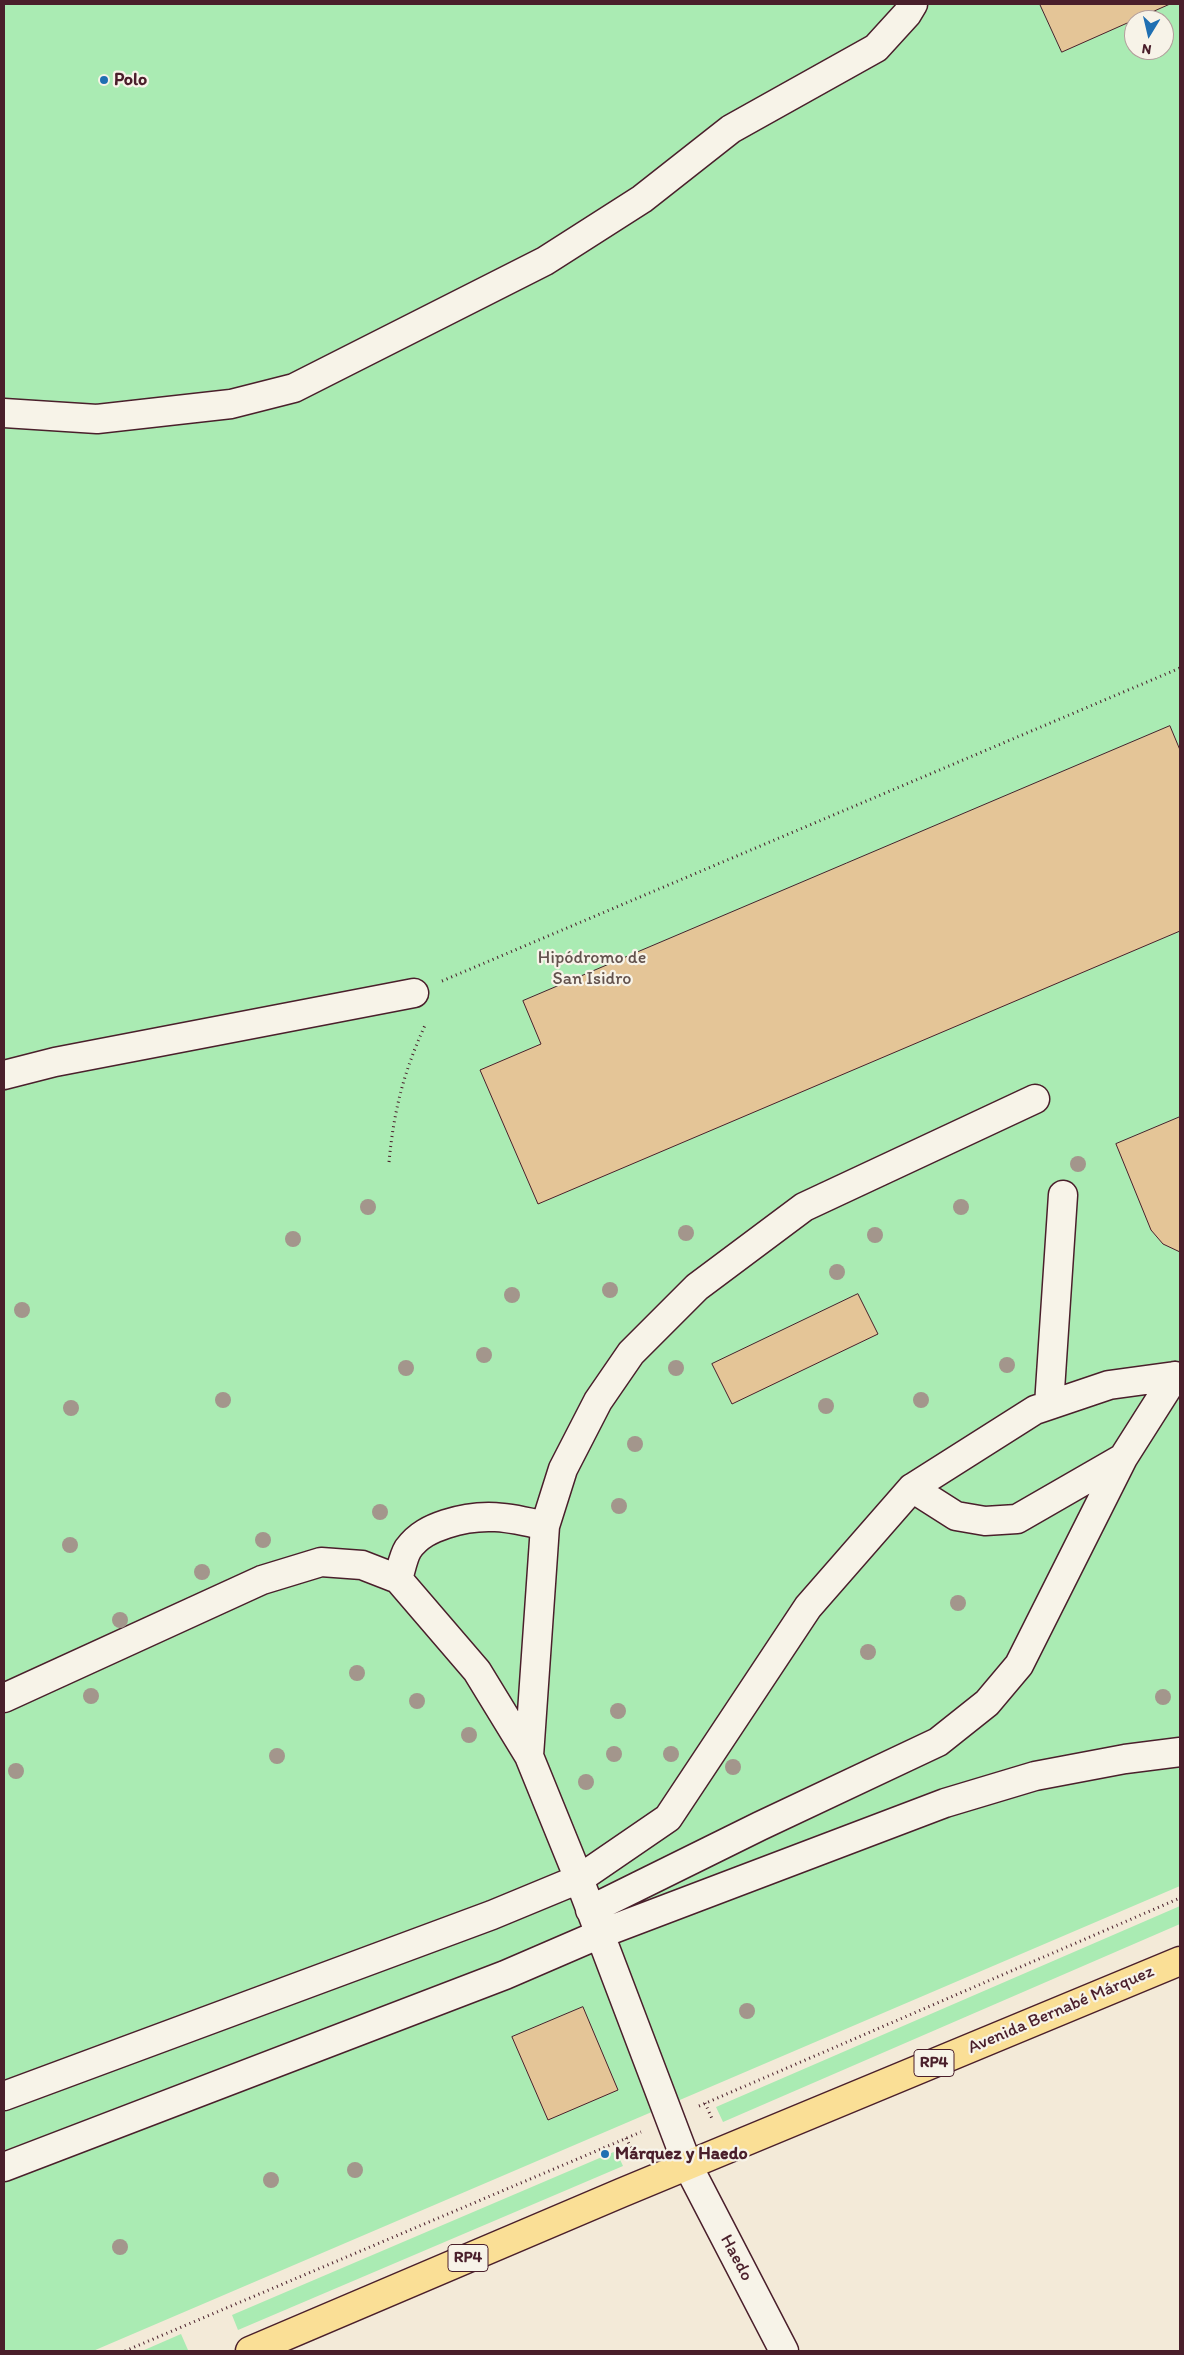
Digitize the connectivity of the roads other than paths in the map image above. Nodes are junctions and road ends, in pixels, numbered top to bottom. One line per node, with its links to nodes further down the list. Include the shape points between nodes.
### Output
1 (913, 4): 2 (street, via 876,48 731,129 642,199 545,261 294,388 231,404 97,419)
2 (4, 413)
3 (414, 992): 4 (street, via 55,1062)
4 (4, 1075)
5 (1035, 1099): 11 (street, via 804,1207 697,1287 631,1353 598,1401 563,1469)
6 (1063, 1194): 8 (street)
7 (1178, 1377): 8 (street, via 1109,1385); 9 (street)
8 (1049, 1405): 10 (street, via 1035,1410)
9 (1123, 1458): 10 (street, via 1017,1519 985,1521 956,1516); 17 (street, via 1019,1665 987,1703 938,1742 760,1826)
10 (912, 1488): 16 (street, via 808,1607 668,1818)
11 (545, 1526): 12 (street, via 511,1518 480,1516 426,1530 408,1550); 15 (street)
12 (398, 1579): 13 (street, via 362,1565 322,1562 262,1580); 15 (street, Haedo, via 477,1671)
13 (4, 1698)
14 (1180, 1752): 17 (street, via 1036,1776)
15 (529, 1756): 16 (street, Haedo)
16 (579, 1879): 17 (street, Haedo); 19 (street, via 492,1915)
17 (595, 1922): 20 (street, Haedo); 21 (street, via 504,1976)
18 (1180, 1961): 20 (main road, Avenida Bernabé Márquez / RP4)
19 (4, 2096)
20 (688, 2166): 22 (main road, Avenida Bernabé Márquez / RP4); 23 (street, Haedo)
21 (4, 2167)
22 (250, 2351)
23 (784, 2351)

